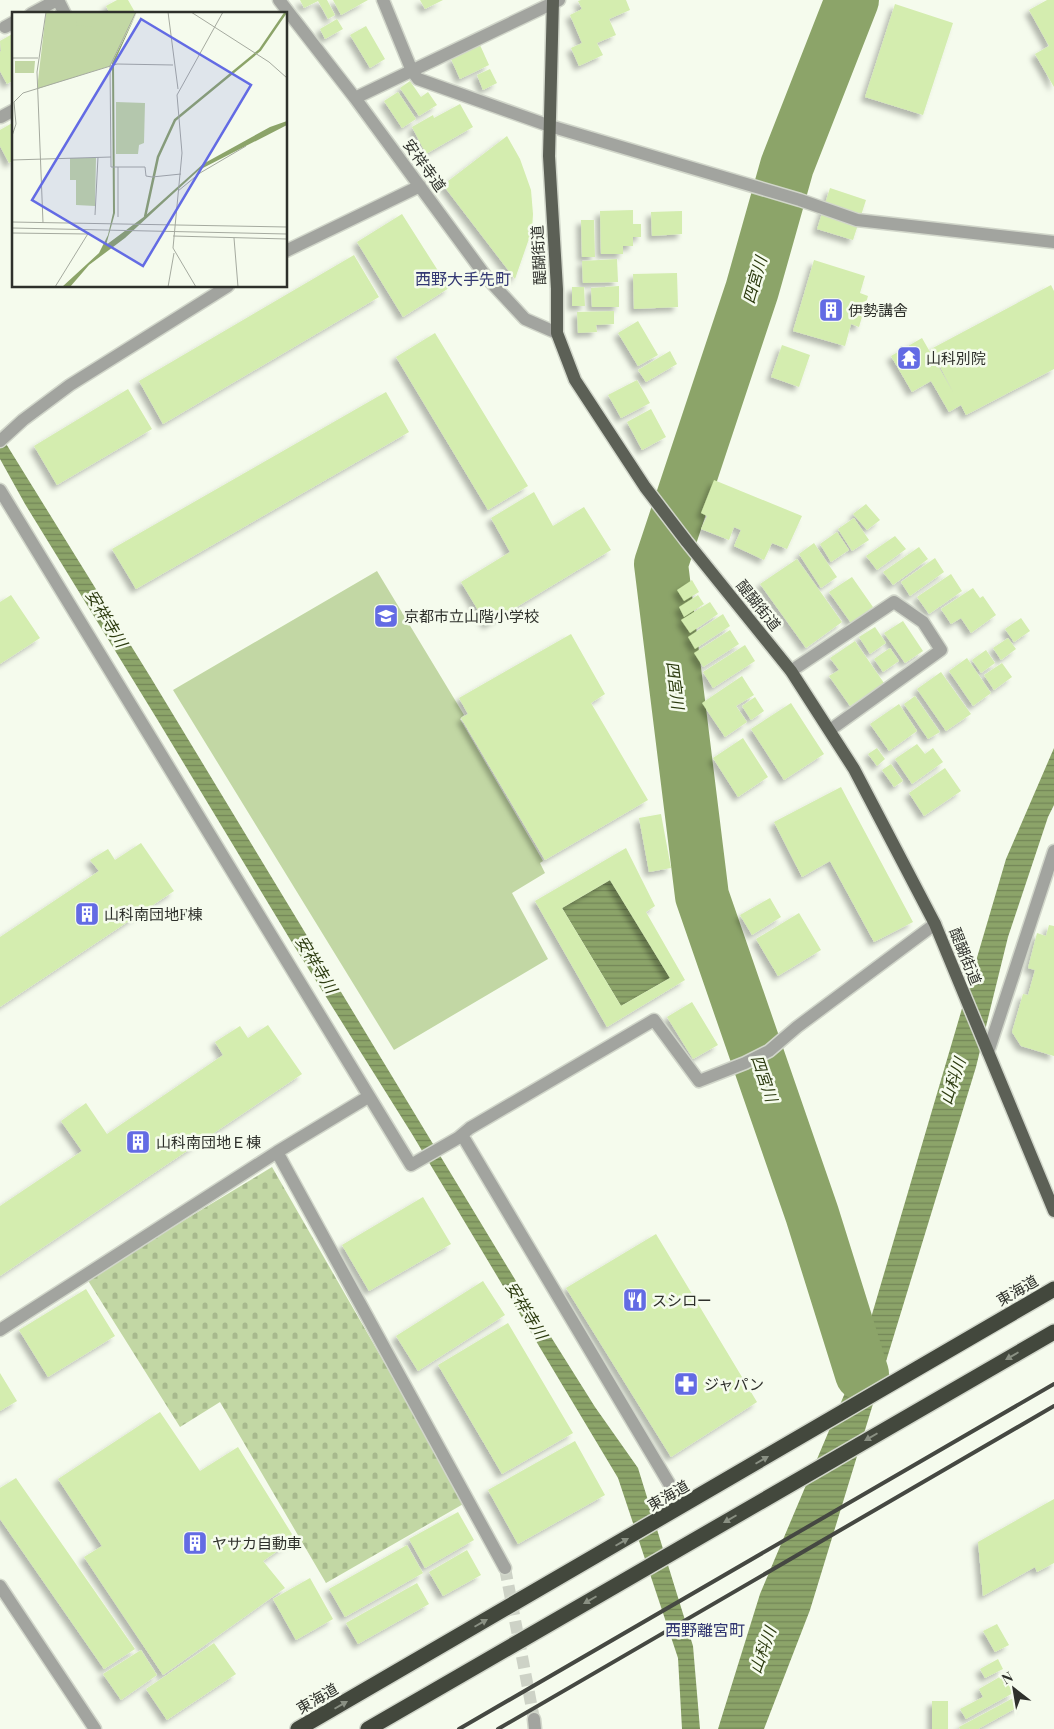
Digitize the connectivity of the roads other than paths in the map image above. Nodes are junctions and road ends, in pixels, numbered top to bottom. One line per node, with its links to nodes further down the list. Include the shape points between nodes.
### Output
1 (58, 0): 5 (street); 6 (street)
2 (279, 0): 8 (street, 安祥寺道)
3 (383, 0): 7 (street)
4 (555, 1): 7 (street); 11 (main road, 醍醐街道)
5 (35, 12)
6 (64, 12)
7 (412, 72): 8 (street); 11 (street, via 418,79)
8 (355, 98): 12 (street, 安祥寺道)
9 (12, 111): 10 (street)
10 (1, 117)
11 (550, 126): 13 (street, via 768,190 857,220); 16 (main road, 醍醐街道)
12 (420, 186): 14 (street); 16 (street, 安祥寺道, via 493,285 525,319)
13 (1054, 242)
14 (288, 250)
15 (225, 288): 17 (street, via 70,385)
16 (557, 333): 19 (main road, 醍醐街道, via 575,380 645,487)
17 (0, 441)
18 (0, 490): 24 (street)
19 (791, 671): 20 (main road, 醍醐街道); 20 (street, via 894,602 923,622 941,650)
20 (830, 730): 22 (main road, 醍醐街道, via 854,769)
21 (1054, 851): 23 (street)
22 (934, 924): 23 (main road, 醍醐街道); 25 (street, via 769,1051 745,1064 699,1081 654,1020)
23 (988, 1052): 27 (main road, 醍醐街道)
24 (368, 1097): 25 (street, via 411,1165); 26 (street)
25 (460, 1136): 31 (street)
26 (277, 1152): 29 (street); 32 (street)
27 (1054, 1211)
28 (1054, 1289): 35 (highway, 東海道, one-way to 28)
29 (0, 1330)
30 (1054, 1332): 36 (highway, one-way to 36)
31 (670, 1485)
32 (505, 1568)
33 (0, 1586): 34 (street)
34 (95, 1729)
35 (298, 1729)
36 (368, 1729)

